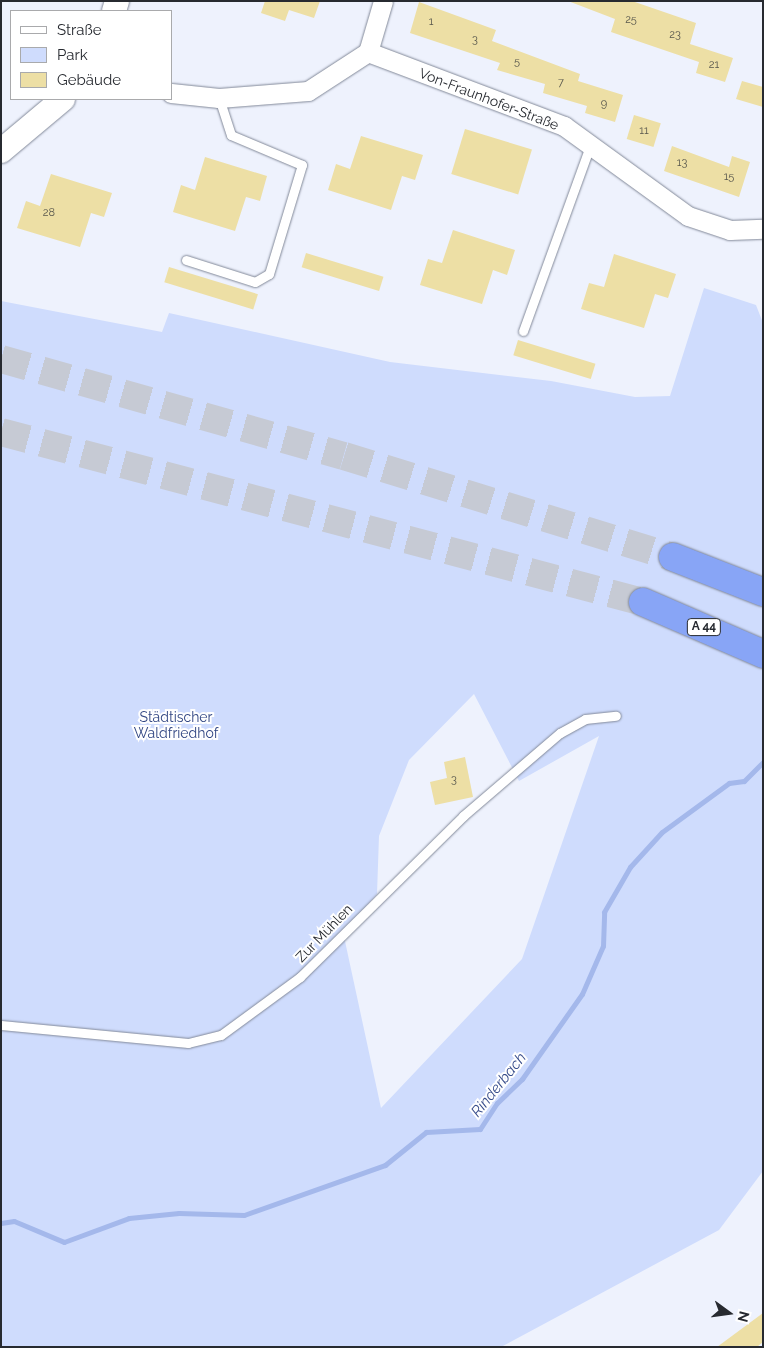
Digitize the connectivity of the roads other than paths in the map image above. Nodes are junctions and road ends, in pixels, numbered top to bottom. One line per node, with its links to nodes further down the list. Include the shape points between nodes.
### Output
1 (383, 1): 2 (street)
2 (368, 52): 4 (street, via 308,91); 6 (street, Von-Fraunhofer-Straße, via 518,106)
3 (172, 93): 4 (street)
4 (218, 98): 9 (lane, via 231,135 302,165 269,274 255,282)
5 (61, 100): 7 (street)
6 (591, 143): 8 (street, Von-Fraunhofer-Straße, via 688,216 730,230); 10 (lane)
7 (1, 151)
8 (763, 228)
9 (186, 260)
10 (523, 331)
11 (673, 557): 12 (highway)
12 (763, 592)
13 (643, 602): 14 (highway, A 44)
14 (763, 654)
15 (616, 716): 16 (lane, Zur Mühlen, via 585,719 560,733 430,847 300,977 221,1035 188,1043)
16 (1, 1025)

